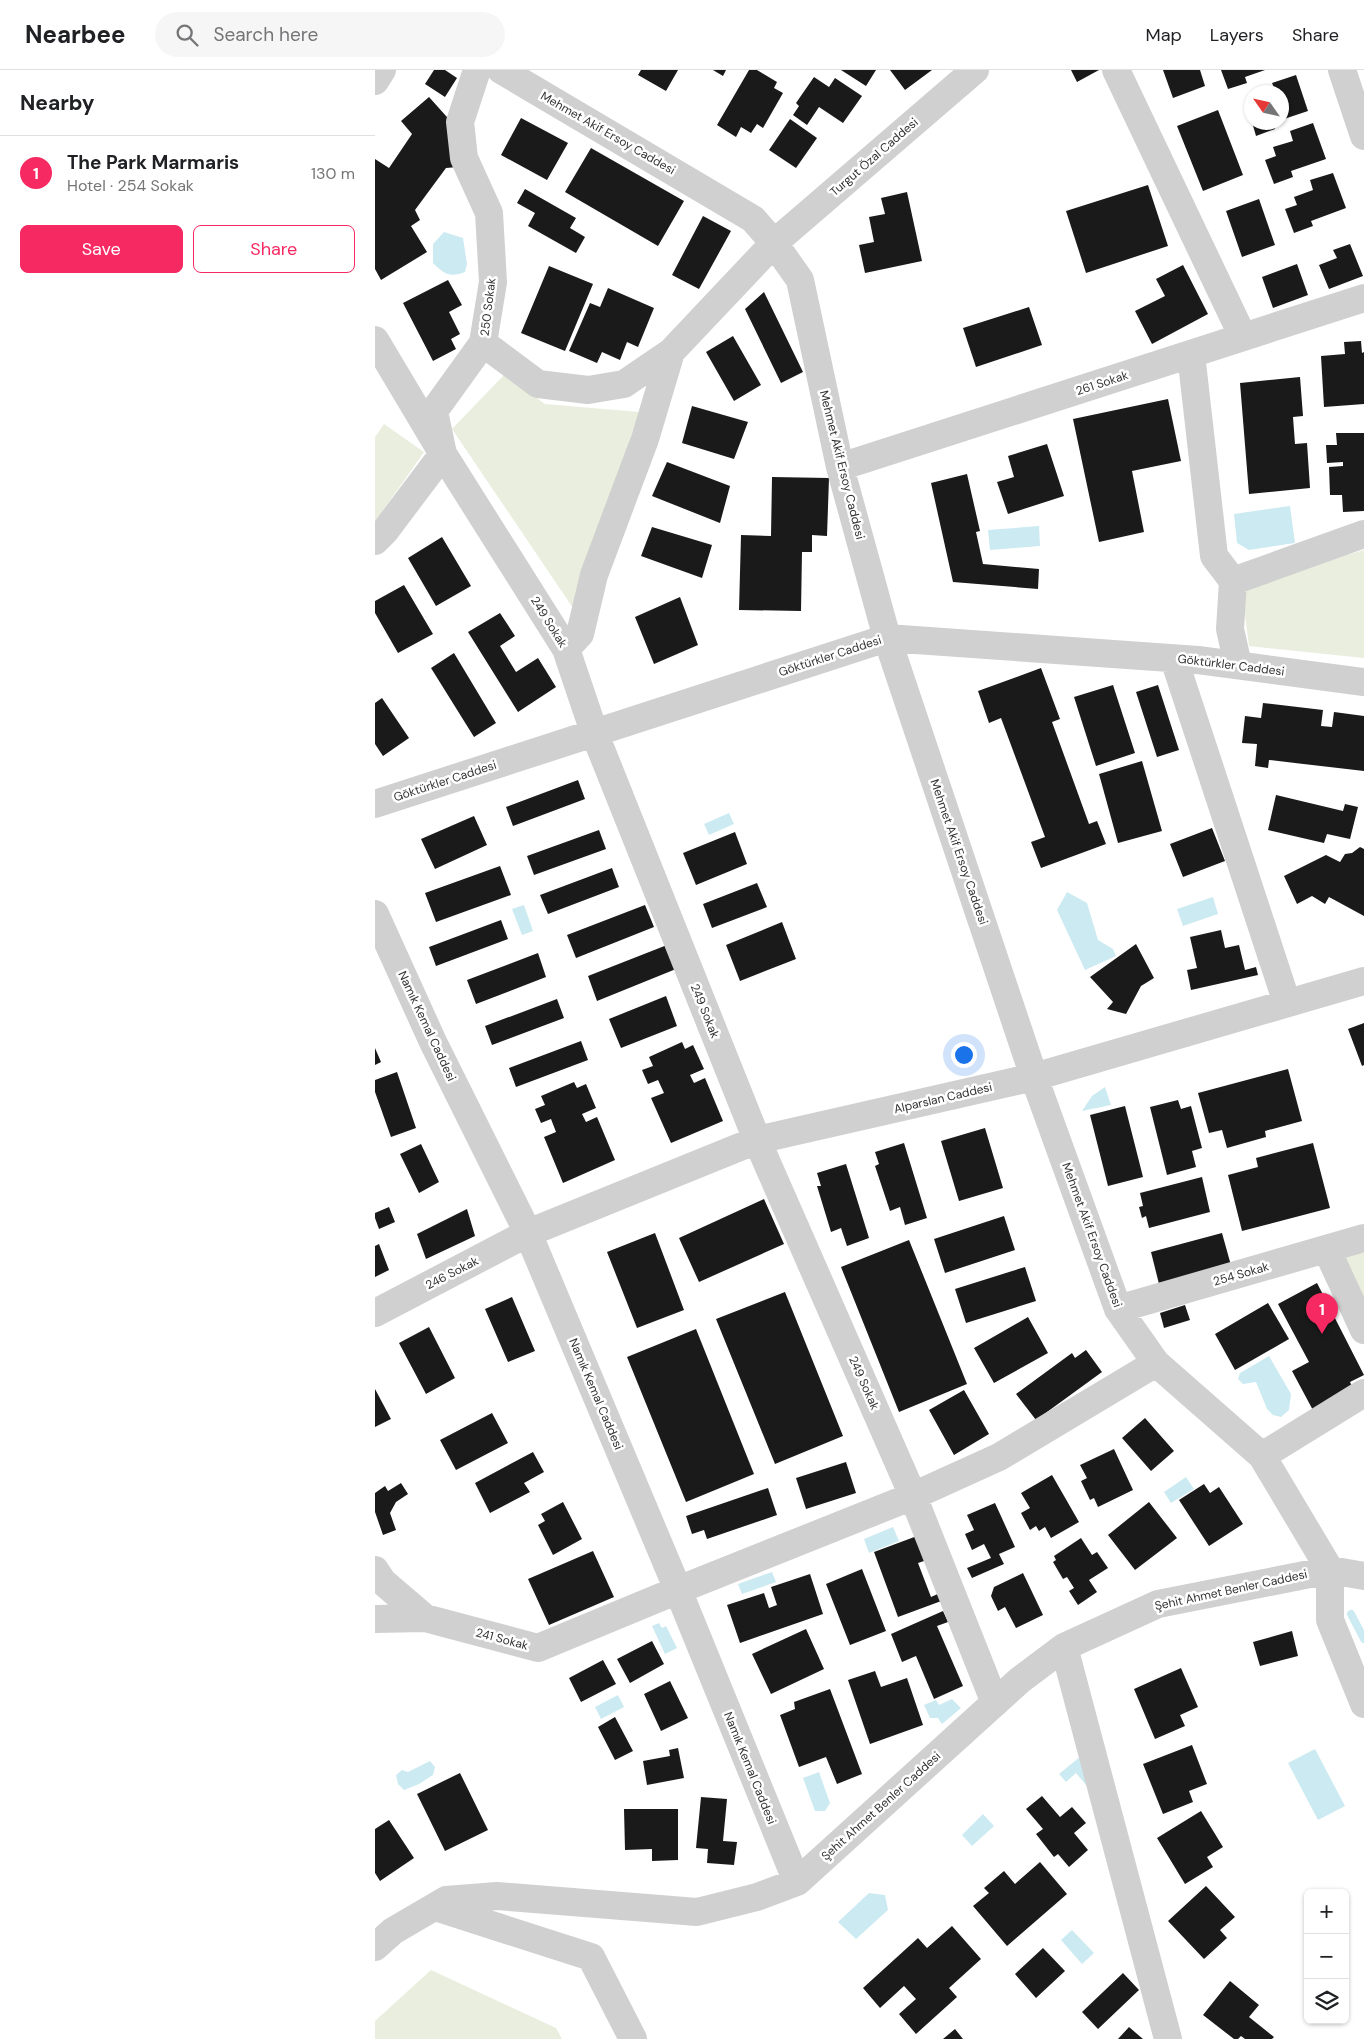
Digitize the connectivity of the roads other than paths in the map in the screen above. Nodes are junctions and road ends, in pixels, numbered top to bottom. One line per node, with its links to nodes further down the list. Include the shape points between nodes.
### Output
1 (382, 70): 7 (street)
2 (477, 70): 13 (street, 250 Sokak, via 460,122 464,158 489,213 493,282)
3 (501, 70): 9 (street, Mehmet Akif Ersoy Caddesi, via 753,219)
4 (975, 70): 9 (street, Turgut Özal Caddesi)
5 (1116, 70): 11 (street)
6 (1342, 70): 8 (street)
7 (375, 81)
8 (1364, 136)
9 (774, 243): 14 (street, Turgut Özal Caddesi); 17 (street, Mehmet Akif Ersoy Caddesi, via 800,280)
10 (1364, 298): 11 (street, 261 Sokak)
11 (1243, 337): 15 (street, 261 Sokak)
12 (375, 340): 16 (street, 249 Sokak)
13 (483, 343): 14 (street, via 538,384 588,390 625,384); 16 (street, 250 Sokak, via 434,412)
14 (671, 352): 22 (street, via 645,439 595,575 580,634)
15 (1191, 354): 17 (street, 261 Sokak); 20 (street, via 1214,556)
16 (443, 454): 19 (street); 22 (street, 249 Sokak)
17 (840, 467): 21 (street, Mehmet Akif Ersoy Caddesi)
18 (1364, 534): 20 (street)
19 (375, 541)
20 (1233, 581): 24 (street, via 1230,629)
21 (887, 638): 23 (street, Göktürkler Caddesi); 26 (street, Göktürkler Caddesi); 31 (street, Mehmet Akif Ersoy Caddesi)
22 (566, 649): 26 (street, 249 Sokak)
23 (1174, 659): 24 (street, Göktürkler Caddesi); 30 (street)
24 (1238, 666): 25 (street, Göktürkler Caddesi)
25 (1364, 682)
26 (594, 732): 27 (street, Göktürkler Caddesi); 32 (street, 249 Sokak)
27 (375, 804)
28 (375, 914): 33 (street, Namık Kemal Caddesi, via 433,1042)
29 (1364, 981): 30 (street, Alparslan Caddesi)
30 (1287, 1003): 31 (street, Alparslan Caddesi)
31 (1034, 1077): 32 (street, Alparslan Caddesi); 36 (street, Mehmet Akif Ersoy Caddesi)
32 (757, 1140): 33 (street, Alparslan Caddesi); 42 (street, 249 Sokak)
33 (528, 1233): 37 (street, 246 Sokak); 46 (street, Namık Kemal Caddesi)
34 (1364, 1238): 35 (street, 254 Sokak)
35 (1327, 1250): 36 (street, 254 Sokak); 38 (street)
36 (1119, 1309): 39 (street, Mehmet Akif Ersoy Caddesi)
37 (375, 1313)
38 (1364, 1330)
39 (1156, 1363): 41 (street, Mehmet Akif Ersoy Caddesi); 42 (street, 241 Sokak, via 999,1457)
40 (1364, 1393): 41 (street)
41 (1262, 1456): 44 (street, Mehmet Akif Ersoy Caddesi)
42 (913, 1496): 46 (street, 241 Sokak); 50 (street, 249 Sokak)
43 (375, 1570): 47 (street, via 383,1582)
44 (1330, 1570): 45 (street, Şehit Ahmet Benler Caddesi); 49 (street, Şehit Ahmet Benler Caddesi, via 1158,1604); 51 (street, via 1330,1620)
45 (1364, 1576)
46 (678, 1590): 47 (street, 241 Sokak, via 539,1648); 52 (street, Namık Kemal Caddesi)
47 (425, 1618): 48 (street, 241 Sokak)
48 (375, 1620)
49 (1064, 1647): 50 (street, Şehit Ahmet Benler Caddesi); 56 (street)
50 (995, 1703): 52 (street, Şehit Ahmet Benler Caddesi)
51 (1364, 1704)
52 (797, 1882): 53 (street, Şehit Ahmet Benler Caddesi, via 757,1897 697,1912 497,1896 446,1900)
53 (435, 1907): 54 (street, Şehit Ahmet Benler Caddesi, via 393,1931); 55 (street, via 591,1957)
54 (375, 1947)
55 (633, 2039)
56 (1167, 2039)

